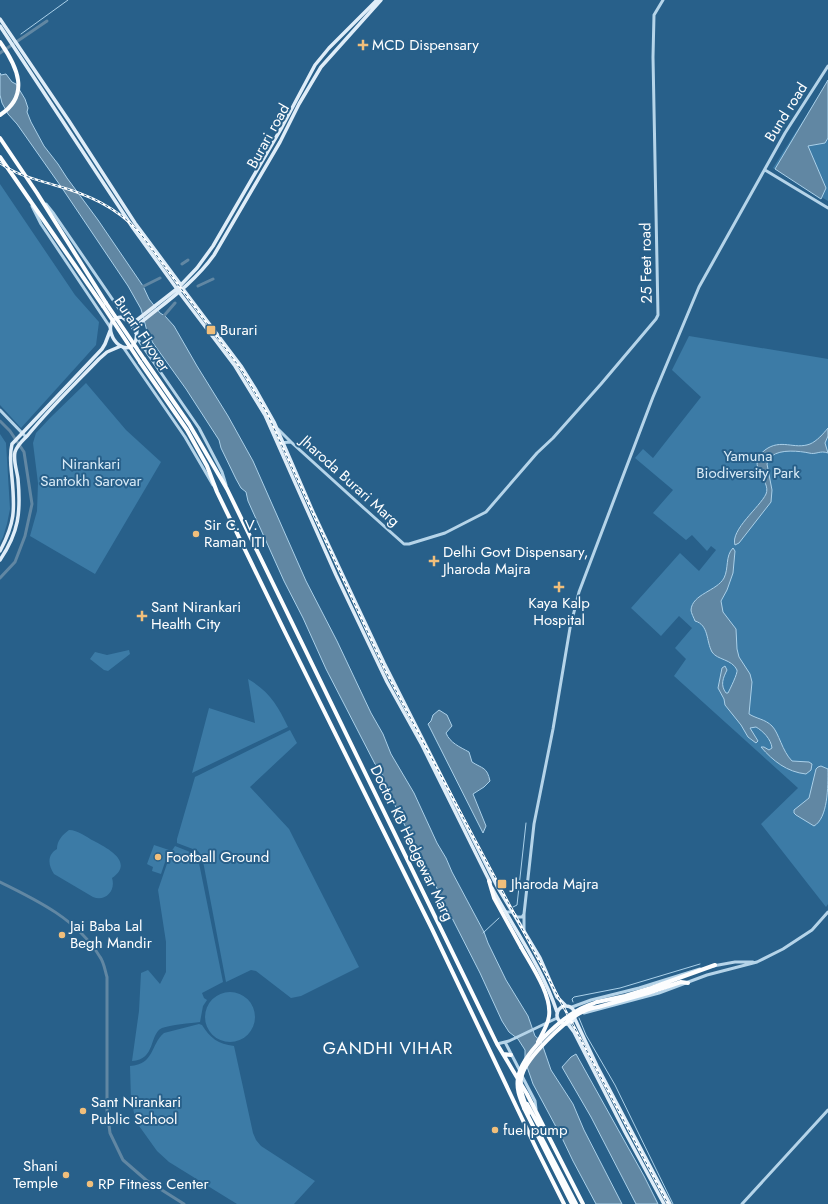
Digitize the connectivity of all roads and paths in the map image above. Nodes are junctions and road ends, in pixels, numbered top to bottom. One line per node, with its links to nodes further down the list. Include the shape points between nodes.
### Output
1 (377, 0): 6 (main road, Burari road)
2 (382, 0): 6 (main road, Burari road)
3 (663, 0): 38 (street, 25 Feet road, via 654,15 653,57 657,317 604,381 486,512 445,532)
4 (0, 19): 16 (main road, via 136,223)
5 (0, 26): 18 (main road, via 133,228)
6 (348, 33): 16 (main road, Burari road, via 329,48 315,65 213,246); 17 (main road, Burari road, via 314,77 280,142 214,255)
7 (0, 42): 9 (highway, via 19,79 13,102)
8 (828, 66): 12 (street, Bund road, via 785,133)
9 (0, 115)
10 (0, 138): 13 (highway)
11 (0, 157): 14 (highway)
12 (765, 170): 15 (street); 45 (street, Bund road, via 699,287 653,397 579,592 534,824)
13 (37, 193): 19 (street); 35 (highway, Burari Flyover, bridge, via 131,341 189,424)
14 (29, 199): 20 (street, via 41,224); 35 (highway, Burari Flyover, bridge)
15 (828, 208)
16 (181, 285): 18 (main road, Burari road)
17 (183, 289): 18 (main road, Burari road); 29 (main road, via 241,366)
18 (178, 290): 22 (main road); 34 (main road, via 247,384)
19 (115, 303): 20 (street); 21 (street)
20 (100, 313): 23 (street)
21 (127, 320): 22 (main road); 23 (main road, via 119,317 112,321); 24 (main road)
22 (138, 322): 24 (main road)
23 (110, 328): 26 (main road, via 114,339); 28 (main road, via 102,349)
24 (136, 333): 25 (main road)
25 (137, 338): 26 (main road, via 131,347); 36 (street, via 199,428 222,472)
26 (122, 347): 28 (main road, via 107,352); 37 (street, via 185,437)
27 (0, 410): 30 (street)
28 (47, 410): 30 (main road); 31 (main road)
29 (277, 428): 32 (main road); 33 (street)
30 (21, 434): 31 (street); 39 (main road, via 11,448 14,505 8,536)
31 (25, 438): 40 (main road, via 16,448 15,455 20,495 19,514 15,532)
32 (283, 442): 33 (street, Jharoda Burari Marg); 34 (street, Jharoda Burari Marg); 43 (main road, via 360,613)
33 (291, 442): 38 (street, Jharoda Burari Marg)
34 (278, 443): 41 (main road, via 336,575 387,682 422,745)
35 (209, 465): 36 (highway, Burari Flyover); 37 (highway, Burari Flyover)
36 (227, 489): 58 (highway, Doctor KB Hedgewar Marg)
37 (217, 492): 62 (highway, Doctor KB Hedgewar Marg, via 432,928)
38 (404, 544)
39 (0, 551)
40 (0, 560)
41 (489, 881): 42 (main road); 59 (highway, bridge, via 494,898 547,996 549,1016)
42 (506, 912): 43 (street); 53 (main road, via 532,955)
43 (512, 912): 45 (street, via 517,917); 46 (main road)
44 (828, 912): 47 (street, via 812,930 783,950)
45 (524, 914): 46 (street, Bund road)
46 (524, 932): 51 (main road, via 540,958 558,997)
47 (757, 962): 48 (street); 49 (street)
48 (714, 965): 50 (highway); 52 (street)
49 (688, 983): 50 (highway); 55 (street, via 586,1012)
50 (670, 984): 59 (highway, bridge, via 597,1002 580,1009 567,1017); 68 (highway, bridge, via 581,1012 534,1055 522,1074 521,1092 529,1113)
51 (565, 1005): 52 (main road); 53 (main road)
52 (572, 1007): 55 (main road)
53 (557, 1012): 54 (main road)
54 (557, 1018): 56 (main road); 57 (street)
55 (575, 1018): 56 (main road); 71 (main road, via 597,1066)
56 (568, 1024): 70 (main road)
57 (507, 1041): 58 (street); 61 (street)
58 (497, 1044): 60 (highway, Doctor KB Hedgewar Marg)
59 (538, 1044): 67 (highway, bridge, via 527,1056 520,1070 518,1094)
60 (503, 1054): 61 (highway); 64 (highway, Doctor KB Hedgewar Marg)
61 (511, 1055): 64 (street, via 534,1101)
62 (518, 1109): 65 (highway, via 520,1104 527,1104 539,1126); 66 (highway, Doctor KB Hedgewar Marg)
63 (828, 1110): 72 (street)
64 (536, 1113): 65 (highway, Doctor KB Hedgewar Marg)
65 (546, 1132): 69 (highway, Doctor KB Hedgewar Marg)
66 (564, 1204)
67 (572, 1204)
68 (576, 1204)
69 (583, 1204)
70 (664, 1204)
71 (670, 1204)
72 (742, 1204)

